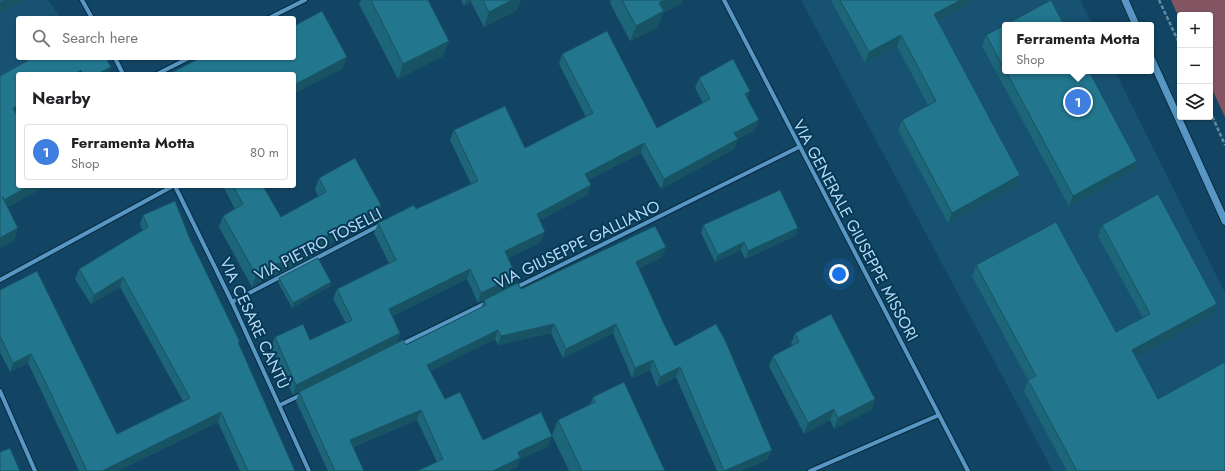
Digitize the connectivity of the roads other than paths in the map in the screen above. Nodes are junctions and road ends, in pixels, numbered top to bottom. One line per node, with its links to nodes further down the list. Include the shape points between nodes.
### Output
1 (82, 0): 5 (street)
2 (305, 0): 6 (street)
3 (724, 0): 13 (street, VIA GENERALE GIUSEPPE MISSORI)
4 (1125, 0): 7 (street)
5 (91, 16)
6 (273, 16)
7 (1135, 22)
8 (115, 60): 11 (street)
9 (185, 60): 12 (street)
10 (1154, 65): 16 (street)
11 (123, 72)
12 (161, 72)
13 (799, 147): 19 (street, VIA GIUSEPPE GALLIANO); 26 (street, VIA GENERALE GIUSEPPE MISSORI)
14 (170, 188): 18 (street)
15 (175, 188): 21 (street, VIA CESARE CANTÙ)
16 (1225, 220)
17 (386, 222): 21 (street, VIA PIETRO TOSELLI)
18 (0, 280)
19 (508, 292)
20 (493, 299): 22 (street, VIA GIUSEPPE GALLIANO)
21 (232, 302): 25 (street, VIA CESARE CANTÙ)
22 (394, 349)
23 (0, 391): 27 (street)
24 (308, 391): 25 (street)
25 (280, 405): 28 (street, VIA CESARE CANTÙ)
26 (939, 415): 29 (street); 30 (street, VIA GENERALE GIUSEPPE MISSORI)
27 (35, 471)
28 (309, 471)
29 (810, 471)
30 (968, 471)

